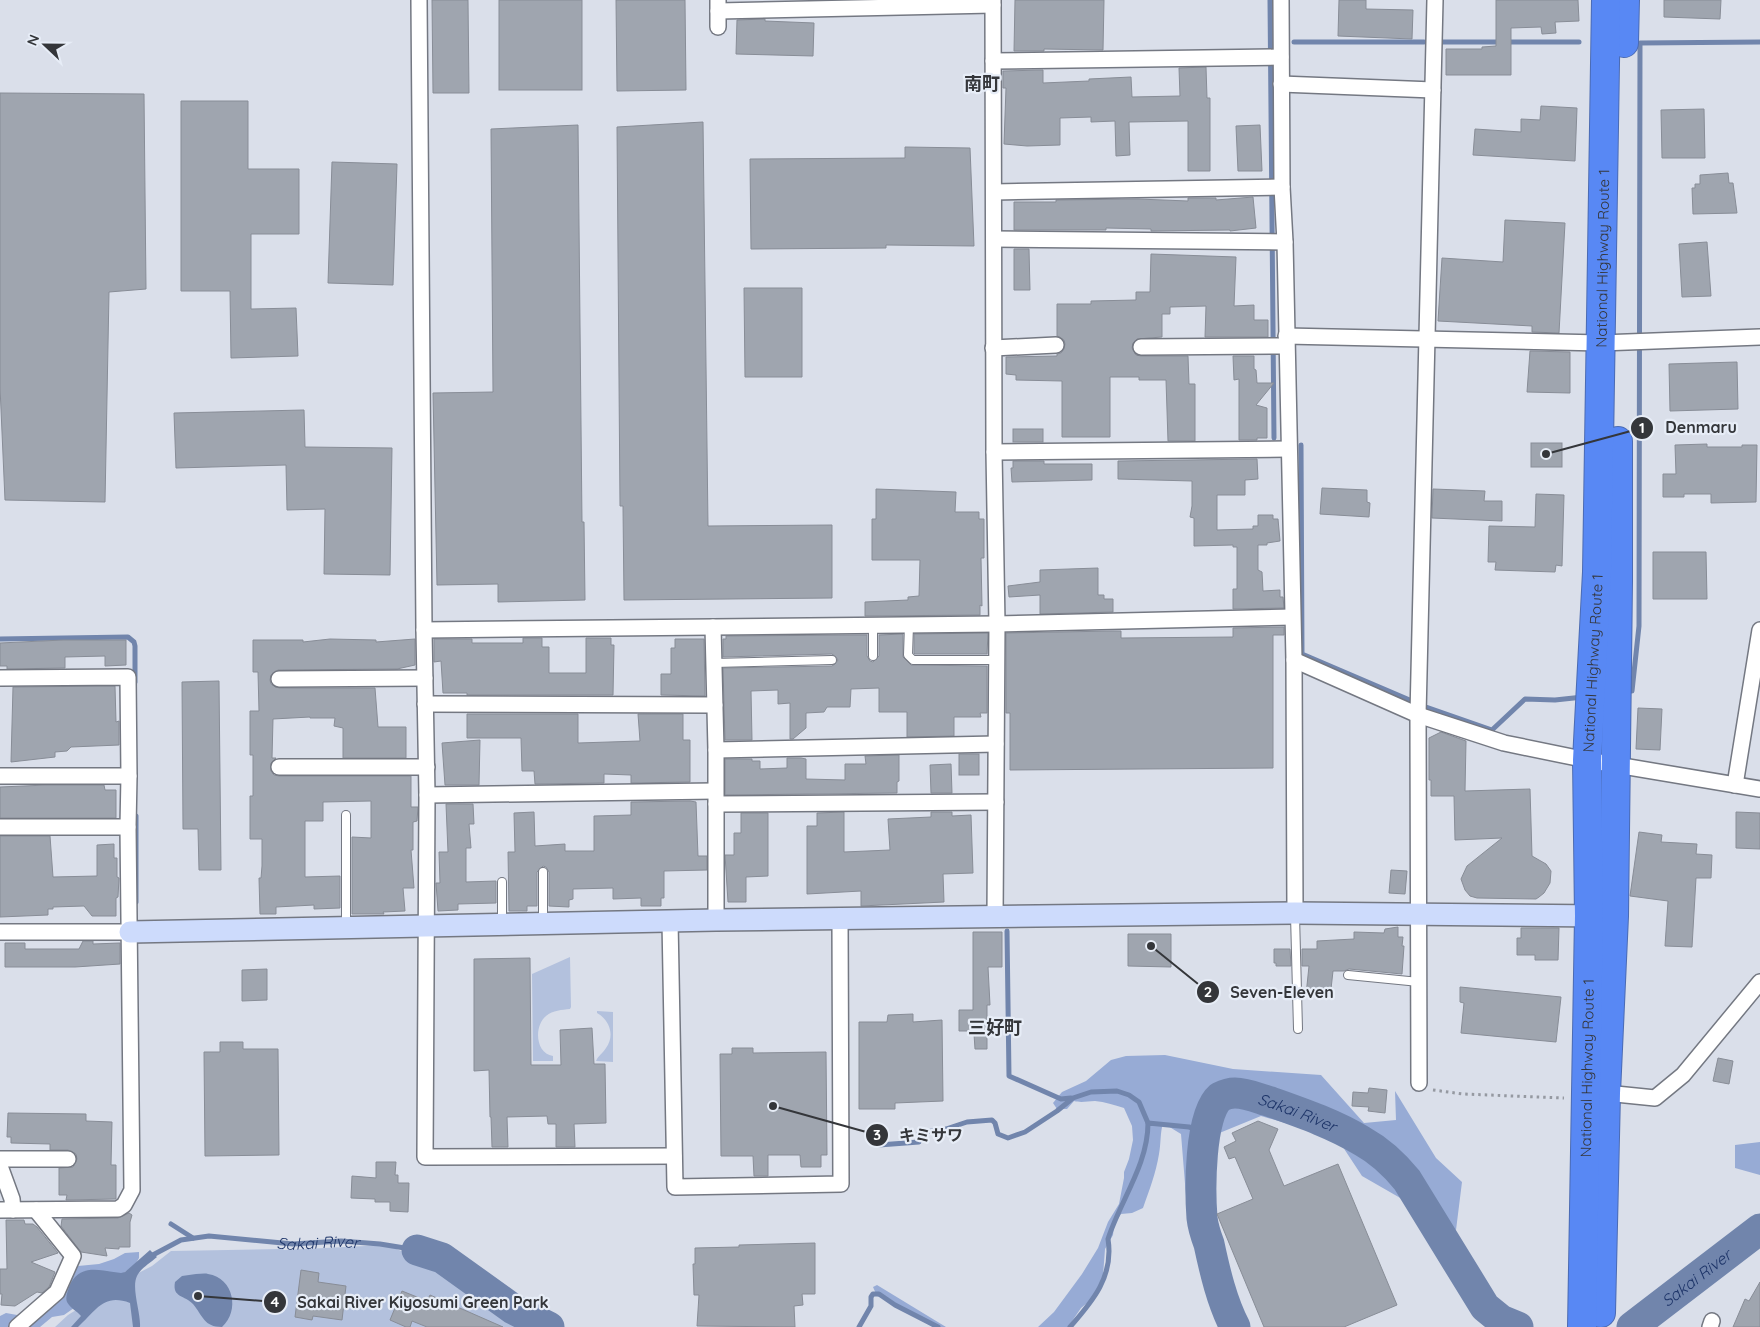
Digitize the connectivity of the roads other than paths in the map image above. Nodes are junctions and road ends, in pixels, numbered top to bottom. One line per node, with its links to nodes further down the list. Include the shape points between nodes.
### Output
1 (419, 0): 31 (street)
2 (1280, 0): 9 (street)
3 (1435, 0): 12 (street)
4 (1606, 0): 20 (highway, National Highway Route 1)
5 (1625, 0): 20 (highway, National Highway Route 1)
6 (993, 2): 7 (street); 10 (street)
7 (718, 5): 8 (street)
8 (718, 27)
9 (1281, 57): 10 (street); 11 (street)
10 (993, 61): 14 (street)
11 (1281, 84): 12 (street); 13 (street)
12 (1433, 90): 18 (street)
13 (1282, 188): 14 (street); 16 (street)
14 (994, 192): 15 (street)
15 (994, 239): 16 (street); 23 (street)
16 (1285, 242): 19 (street)
17 (1760, 337): 20 (street)
18 (1427, 339): 19 (street); 20 (street); 43 (street)
19 (1286, 341): 22 (street); 24 (street)
20 (1609, 343): 46 (highway, National Highway Route 1); 47 (highway, National Highway Route 1, via 1618,581)
21 (1056, 345): 23 (street)
22 (1141, 347)
23 (993, 348): 25 (street)
24 (1288, 449): 25 (street); 26 (street)
25 (994, 452): 27 (street)
26 (1292, 617): 27 (street); 36 (street)
27 (998, 624): 29 (street); 35 (street)
28 (874, 625): 29 (street); 30 (street); 33 (lane)
29 (909, 625): 35 (lane, via 908,655 913,660)
30 (714, 627): 31 (street); 37 (street)
31 (424, 630): 39 (street)
32 (1760, 630): 52 (street)
33 (873, 656)
34 (832, 660): 37 (lane)
35 (997, 660): 44 (street)
36 (1294, 660): 43 (street); 62 (street)
37 (714, 663): 42 (street)
38 (0, 678): 51 (street, via 128,677)
39 (425, 678): 40 (street); 41 (street)
40 (279, 679)
41 (426, 704): 42 (street); 48 (street)
42 (715, 705): 45 (street)
43 (1418, 714): 46 (street, via 1504,743); 63 (street)
44 (996, 744): 45 (street); 56 (street)
45 (716, 750): 55 (street)
46 (1587, 760): 47 (street); 64 (highway, National Highway Route 1)
47 (1615, 764): 52 (street); 64 (highway, National Highway Route 1)
48 (427, 766): 49 (street); 54 (street)
49 (279, 767)
50 (0, 776): 51 (street)
51 (129, 776): 59 (street)
52 (1735, 785): 53 (street)
53 (1760, 790)
54 (428, 795): 55 (street); 71 (street)
55 (716, 798): 56 (street); 67 (street)
56 (996, 802): 65 (street)
57 (346, 815): 72 (lane)
58 (0, 827): 59 (street)
59 (128, 827): 74 (street)
60 (543, 872): 70 (lane)
61 (502, 882): 69 (lane)
62 (1295, 914): 63 (street); 65 (street); 78 (lane)
63 (1419, 914): 64 (street); 76 (street)
64 (1601, 916): 80 (highway, National Highway Route 1)
65 (995, 918): 66 (street)
66 (840, 919): 67 (street); 81 (street, via 841,1184 675,1187)
67 (716, 920): 68 (street)
68 (670, 922): 70 (street); 81 (street)
69 (502, 924): 70 (street); 71 (street)
70 (543, 924)
71 (426, 925): 72 (street); 81 (street, via 425,1157)
72 (346, 927): 74 (street)
73 (0, 932): 74 (street)
74 (130, 932): 86 (street, via 132,1190 118,1209)
75 (1348, 975): 76 (lane)
76 (1419, 982): 79 (street)
77 (1760, 982): 80 (street, via 1683,1075 1654,1098)
78 (1298, 1029)
79 (1419, 1083)
80 (1596, 1096): 88 (highway, National Highway Route 1); 89 (highway, National Highway Route 1)
81 (674, 1156)
82 (0, 1159): 83 (street)
83 (68, 1159)
84 (0, 1166): 85 (street, via 12,1199)
85 (7, 1210): 86 (street)
86 (36, 1210): 87 (street, via 73,1256 57,1292)
87 (17, 1327)
88 (1582, 1327)
89 (1601, 1327)

